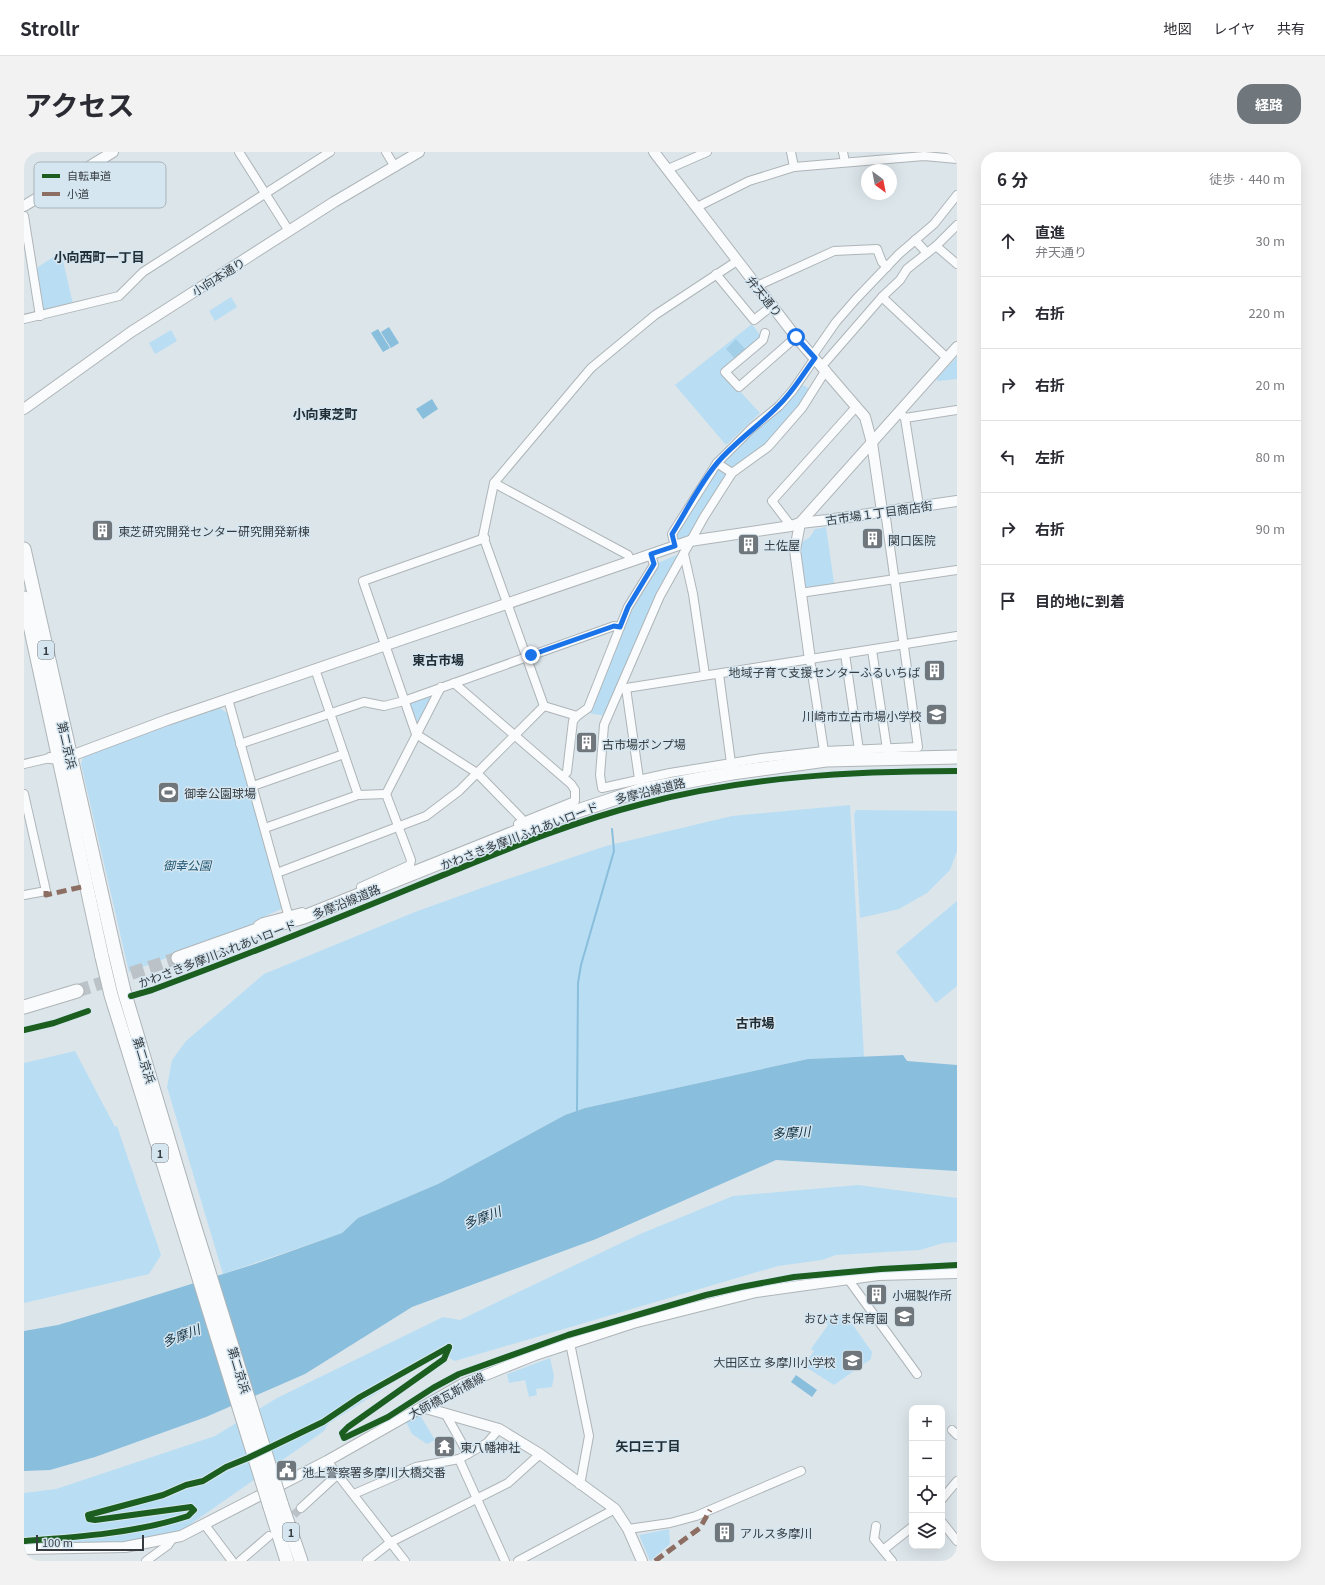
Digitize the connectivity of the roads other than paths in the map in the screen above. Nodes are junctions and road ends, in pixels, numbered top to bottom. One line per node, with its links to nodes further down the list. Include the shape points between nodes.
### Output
1 (113, 152): 12 (street)
2 (239, 152): 17 (street)
3 (330, 152): 17 (street)
4 (386, 152): 14 (street)
5 (419, 152): 14 (street, 小向本通り)
6 (654, 152): 16 (street, 弁天通り)
7 (707, 152): 16 (street)
8 (791, 152): 15 (street)
9 (844, 152): 13 (street)
10 (921, 154): 11 (street); 13 (street)
11 (957, 159)
12 (97, 162)
13 (845, 162): 15 (street)
14 (395, 167): 24 (street, 小向本通り)
15 (794, 167): 21 (street, via 749,181)
16 (668, 169): 21 (street, 弁天通り)
17 (266, 194): 24 (street); 35 (street, via 143,272 119,296)
18 (957, 195): 25 (street, via 934,224)
19 (34, 200): 20 (street)
20 (24, 206)
21 (697, 207): 28 (street, 弁天通り)
22 (24, 216): 35 (street)
23 (957, 225): 26 (street)
24 (289, 231): 44 (street, 小向本通り, via 131,332)
25 (915, 240): 27 (street); 30 (street)
26 (936, 246): 27 (street); 29 (street)
27 (927, 253): 33 (street, via 907,269 900,280)
28 (737, 260): 31 (street); 32 (street, 弁天通り)
29 (957, 264)
30 (886, 267): 32 (street, via 877,249 834,251); 40 (street, via 836,322)
31 (716, 274): 34 (street, via 754,320); 50 (street, via 655,315 591,368)
32 (756, 286): 34 (street, 弁天通り)
33 (882, 297): 41 (street); 42 (street)
34 (773, 305): 38 (street, 弁天通り)
35 (40, 316): 36 (street)
36 (24, 319)
37 (765, 333): 38 (street, via 763,340 725,372 739,387)
38 (796, 337): 40 (street, 弁天通り)
39 (957, 347): 41 (street)
40 (814, 356): 42 (street, 弁天通り); 48 (street, via 793,390 779,406 752,428)
41 (947, 358): 46 (street)
42 (824, 368): 43 (street, 弁天通り); 49 (street, via 802,408 768,447)
43 (856, 407): 47 (street, 弁天通り, via 865,417); 54 (street, via 772,501)
44 (24, 409)
45 (957, 410): 46 (street)
46 (902, 415): 47 (street); 52 (street)
47 (872, 443): 53 (street, 弁天通り); 54 (street)
48 (717, 463): 49 (street); 57 (street, via 672,534)
49 (732, 473): 56 (street)
50 (494, 483): 55 (street); 61 (street, via 628,555)
51 (957, 501): 52 (street, 古市場１丁目商店街)
52 (919, 506): 53 (street, 古市場１丁目商店街)
53 (884, 511): 54 (street, 古市場１丁目商店街); 63 (street)
54 (796, 524): 56 (street, 古市場１丁目商店街); 64 (street, via 795,550)
55 (484, 538): 66 (street); 69 (street, via 363,581)
56 (690, 541): 57 (street, 古市場１丁目商店街); 60 (street)
57 (675, 546): 59 (street, 古市場１丁目商店街)
58 (24, 549): 93 (main road, 第二京浜 / 1)
59 (651, 554): 61 (street, 古市場１丁目商店街); 67 (street, via 654,564 628,607)
60 (684, 554): 77 (street); 80 (street, via 641,636)
61 (631, 561): 66 (street, 古市場１丁目商店街)
62 (957, 570): 63 (street)
63 (894, 579): 64 (street); 70 (street)
64 (800, 593): 74 (street)
65 (24, 598): 93 (main road, 第二京浜 / 1)
66 (508, 604): 69 (street, 古市場１丁目商店街); 73 (street)
67 (620, 627): 73 (street, via 614,626); 85 (street, via 588,708)
68 (957, 636): 70 (street)
69 (385, 645): 75 (street, 古市場１丁目商店街); 82 (street)
70 (903, 645): 71 (street); 89 (street, via 918,747)
71 (872, 650): 72 (street); 89 (street)
72 (844, 654): 74 (street); 90 (street)
73 (526, 657): 78 (street); 83 (street)
74 (810, 660): 76 (street); 91 (street)
75 (315, 669): 81 (street, 古市場１丁目商店街); 84 (street)
76 (718, 674): 77 (street); 95 (street)
77 (705, 675): 80 (street)
78 (454, 683): 79 (street); 87 (street)
79 (441, 687): 82 (street); 86 (street)
80 (623, 689): 99 (street); 99 (street, via 604,725 600,784 605,789)
81 (228, 699): 88 (street); 93 (street, 古市場１丁目商店街)
82 (404, 701): 84 (street, via 384,706 364,702); 86 (street)
83 (544, 706): 85 (street); 87 (street)
84 (330, 714): 88 (street); 92 (street)
85 (577, 716): 98 (street, via 573,721 567,772)
86 (416, 734): 97 (street); 102 (street)
87 (516, 735): 97 (street); 98 (street)
88 (240, 744): 100 (street)
89 (887, 749): 90 (street)
90 (858, 750): 91 (street)
91 (824, 752): 95 (street)
92 (344, 754): 100 (street); 103 (street)
93 (62, 755): 96 (street); 133 (main road, 第二京浜 / 1, bridge, via 124,991); 133 (main road, 第二京浜 / 1, bridge, via 111,995)
94 (957, 757): 111 (main road, 多摩沿線道路, via 826,760 732,773 641,790 526,828 304,917)
95 (731, 763): 99 (street)
96 (24, 764)
97 (477, 773): 104 (street); 105 (street, via 459,791 426,816)
98 (563, 776): 104 (street, via 575,790 575,801)
99 (638, 779)
100 (253, 786): 106 (street)
101 (24, 794): 109 (street, via 46,891)
102 (386, 794): 103 (street); 105 (street)
103 (358, 795): 106 (street)
104 (523, 822): 107 (street)
105 (399, 826): 108 (street); 110 (street, via 411,860 407,868 301,912)
106 (265, 828): 108 (street)
107 (462, 847)
108 (277, 873): 110 (street)
109 (24, 895)
110 (288, 914): 111 (street, via 263,922 258,925)
111 (257, 930): 112 (main road, 多摩沿線道路)
112 (178, 958)
113 (77, 991): 114 (main road)
114 (24, 1007)
115 (957, 1273): 116 (street, 大師橋瓦斯橋線, via 878,1275)
116 (848, 1279): 117 (street, 大師橋瓦斯橋線, via 746,1294 633,1323); 118 (street)
117 (570, 1343): 119 (street, 大師橋瓦斯橋線, via 478,1376); 129 (street, via 589,1436)
118 (917, 1374)
119 (422, 1406): 120 (street); 125 (street, 大師橋瓦斯橋線)
120 (445, 1413): 121 (street); 122 (street)
121 (499, 1428): 122 (street, via 487,1443); 123 (street)
122 (468, 1454): 124 (street)
123 (540, 1454): 129 (street); 132 (street, via 508,1483)
124 (459, 1459): 130 (street, via 416,1467); 132 (street)
125 (328, 1460): 127 (street); 136 (street, 大師橋瓦斯橋線)
126 (802, 1471): 139 (street, via 696,1516)
127 (338, 1474): 130 (street); 134 (street)
128 (957, 1480): 131 (street)
129 (580, 1485): 135 (street)
130 (354, 1494): 144 (street)
131 (945, 1495)
132 (476, 1499): 144 (street); 154 (street)
133 (275, 1505): 150 (main road, 第二京浜 / 1); 151 (main road, 第二京浜 / 1)
134 (301, 1508)
135 (615, 1510): 139 (street); 155 (street)
136 (205, 1525): 142 (street, 大師橋瓦斯橋線); 148 (street)
137 (876, 1526): 146 (street, via 874,1539)
138 (945, 1526): 143 (street)
139 (628, 1529): 156 (street)
140 (909, 1529): 146 (street)
141 (269, 1536): 149 (street)
142 (172, 1539): 145 (street, 大師橋瓦斯橋線, via 125,1547); 147 (street)
143 (957, 1541)
144 (391, 1542): 152 (street); 153 (street)
145 (24, 1550)
146 (883, 1550): 157 (street)
147 (146, 1561)
148 (232, 1561)
149 (240, 1561)
150 (287, 1561)
151 (301, 1561)
152 (367, 1561)
153 (405, 1561)
154 (505, 1561)
155 (518, 1561)
156 (642, 1561)
157 (892, 1561)

